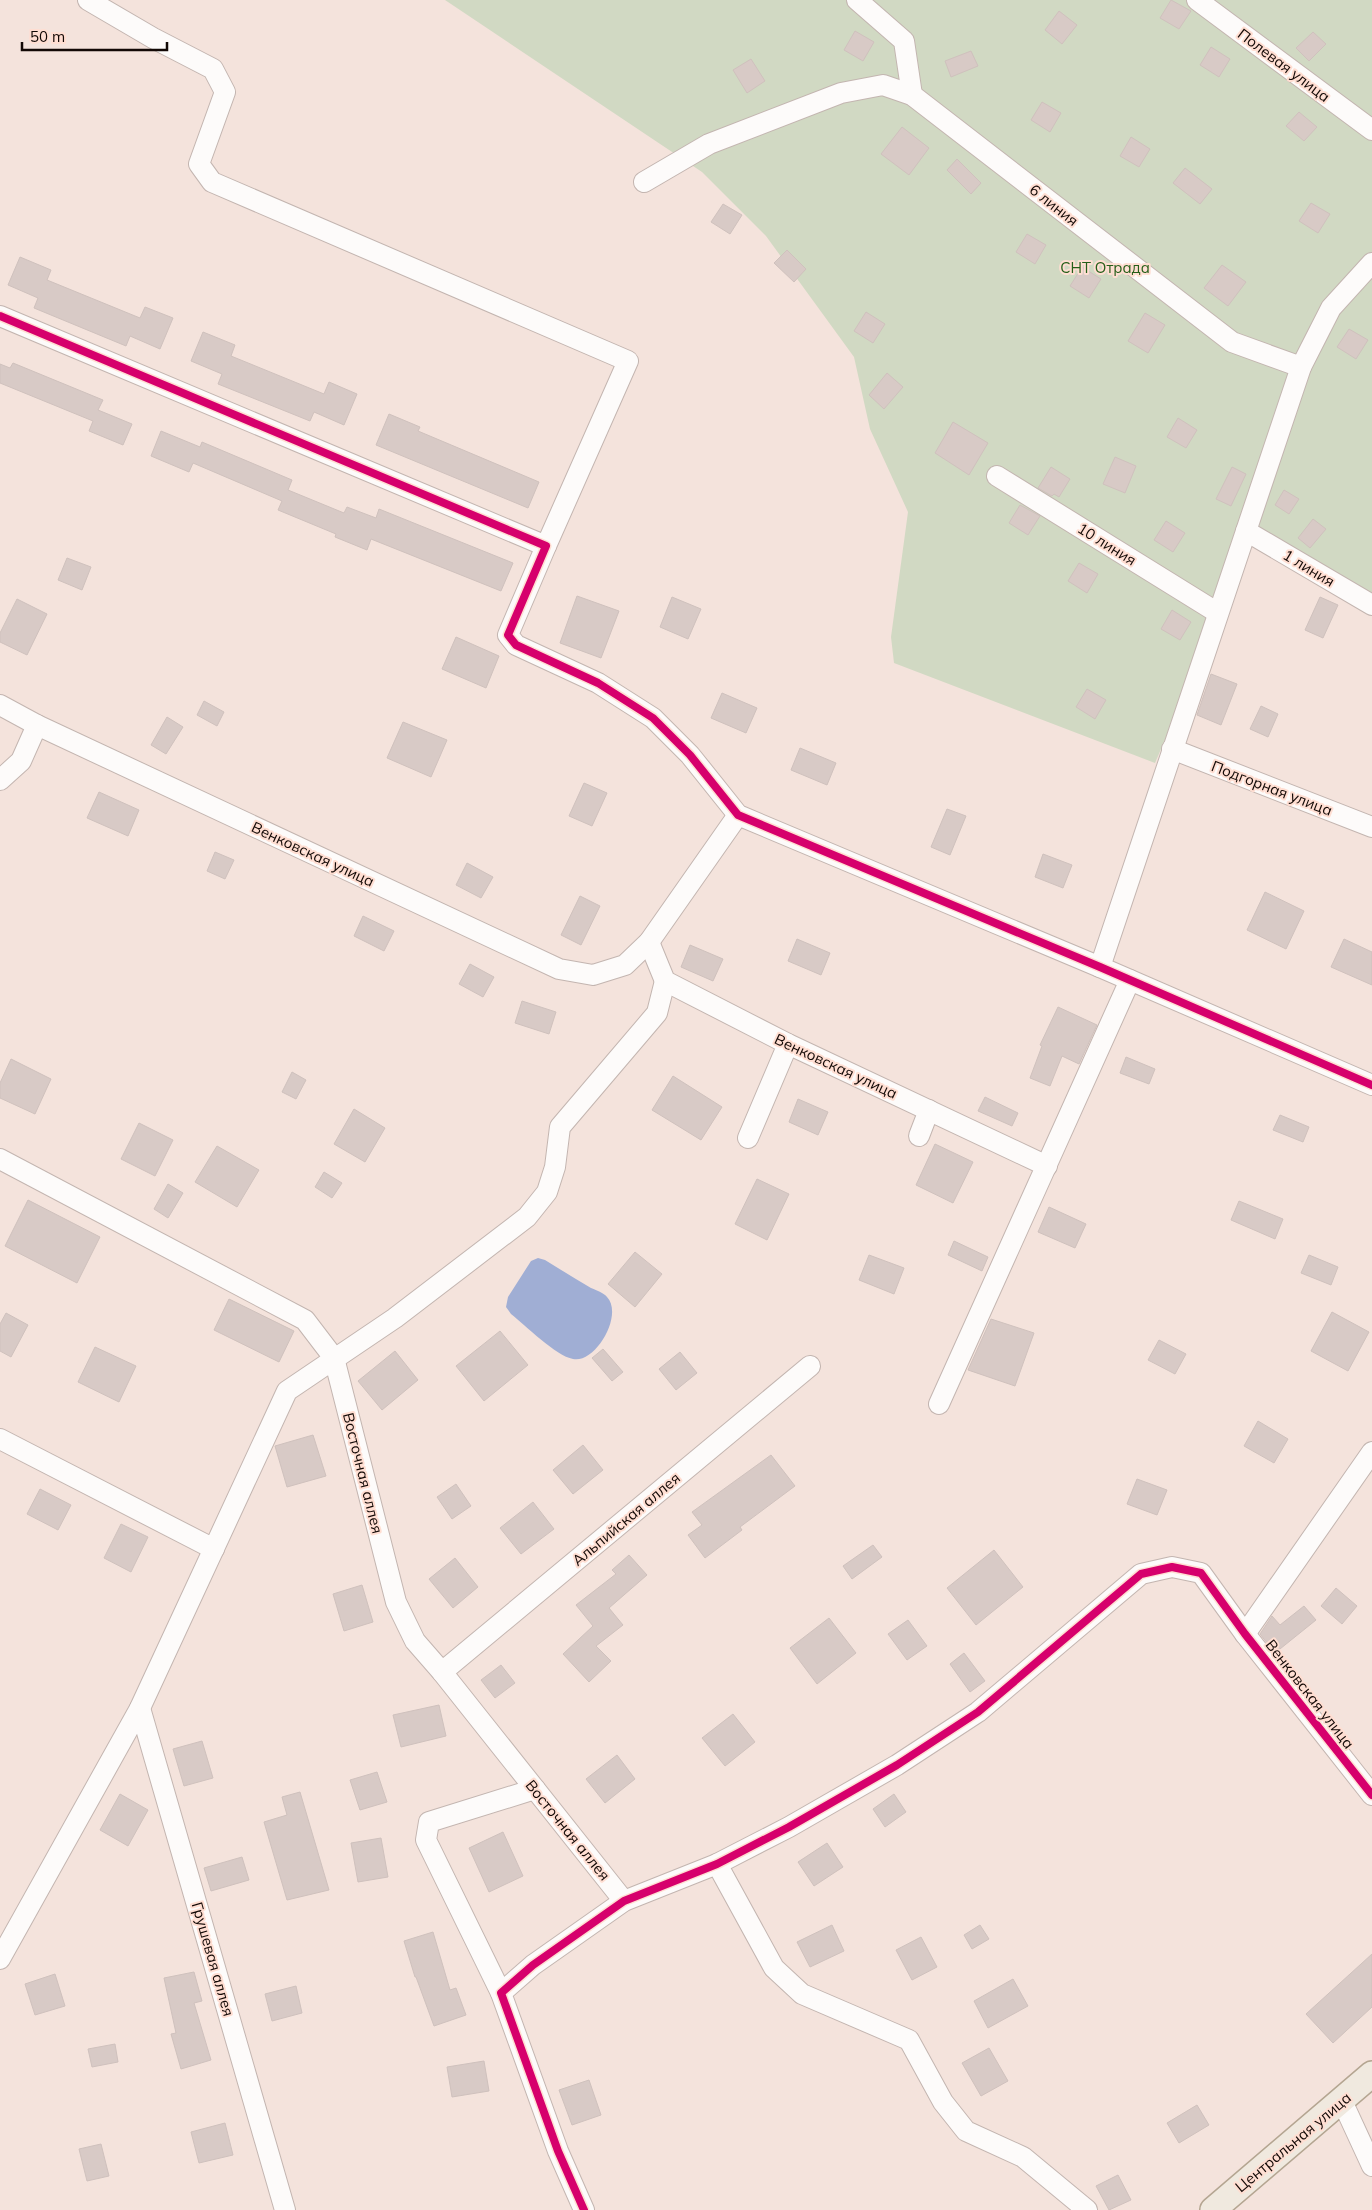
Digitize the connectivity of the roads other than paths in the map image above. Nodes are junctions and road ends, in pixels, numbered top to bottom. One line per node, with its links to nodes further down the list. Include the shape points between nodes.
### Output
1 (88, 0): 13 (street, via 213,69 226,92 199,164 212,182 628,361)
2 (857, 0): 4 (street, via 904,41)
3 (1197, 0): 5 (street, Полевая улица)
4 (912, 96): 6 (street, 6 линия, via 883,86 841,93 709,144); 10 (street, 6 линия, via 1232,342)
5 (1372, 130)
6 (644, 182)
7 (1372, 263): 8 (street)
8 (1365, 285): 10 (street, via 1331,308)
9 (0, 316): 13 (street)
10 (1301, 367): 12 (street)
11 (997, 476): 15 (street, 10 линия)
12 (1246, 531): 14 (street, 1 линия); 15 (street)
13 (546, 546): 20 (street, via 508,635 516,644 598,683 652,718 690,755)
14 (1372, 605)
15 (1218, 613): 18 (street)
16 (0, 705): 17 (street, Венковская улица)
17 (37, 725): 19 (street, via 21,761); 22 (street, Венковская улица, via 559,969 593,975 625,965)
18 (1172, 749): 21 (street, Подгорная улица); 23 (street)
19 (0, 780)
20 (738, 815): 22 (street, Венковская улица); 23 (street)
21 (1372, 827)
22 (649, 942): 25 (street)
23 (1100, 967): 24 (street)
24 (1130, 980): 27 (street); 32 (street)
25 (665, 981): 26 (street, Венковская улица); 33 (street, via 657,1013 560,1127 555,1168 547,1192 527,1217 395,1318)
26 (788, 1044): 28 (street, Венковская улица); 30 (street)
27 (1372, 1085)
28 (929, 1110): 29 (street); 32 (street, Венковская улица)
29 (919, 1136)
30 (748, 1138)
31 (0, 1159): 33 (street, Восточная аллея, via 305,1320)
32 (1046, 1166): 35 (street)
33 (334, 1358): 38 (street, via 287,1391); 40 (street, Восточная аллея, via 396,1602 414,1641)
34 (810, 1366): 40 (street, Альпийская аллея)
35 (939, 1404)
36 (0, 1439): 38 (street)
37 (1372, 1452): 39 (street, Венковская улица)
38 (214, 1549): 41 (street)
39 (1245, 1634): 43 (street, Венковская улица); 44 (street, via 1201,1573 1172,1567 1141,1574 978,1712 897,1765)
40 (442, 1672): 42 (street, Восточная аллея)
41 (140, 1708): 46 (street); 51 (street, Грушевая аллея)
42 (534, 1788): 45 (street, Восточная аллея); 47 (street, via 429,1822 426,1840)
43 (1372, 1796)
44 (717, 1864): 45 (street); 53 (street, via 774,1968 802,1994 909,2040 943,2102 966,2131 1023,2156)
45 (624, 1901): 47 (street, via 533,1965)
46 (0, 1959)
47 (501, 1992): 52 (street, via 558,2151)
48 (1372, 2074): 49 (main road, Центральная улица)
49 (1342, 2101): 50 (street); 54 (main road, Центральная улица)
50 (1372, 2166)
51 (285, 2210)
52 (584, 2210)
53 (1087, 2210)
54 (1212, 2210)

